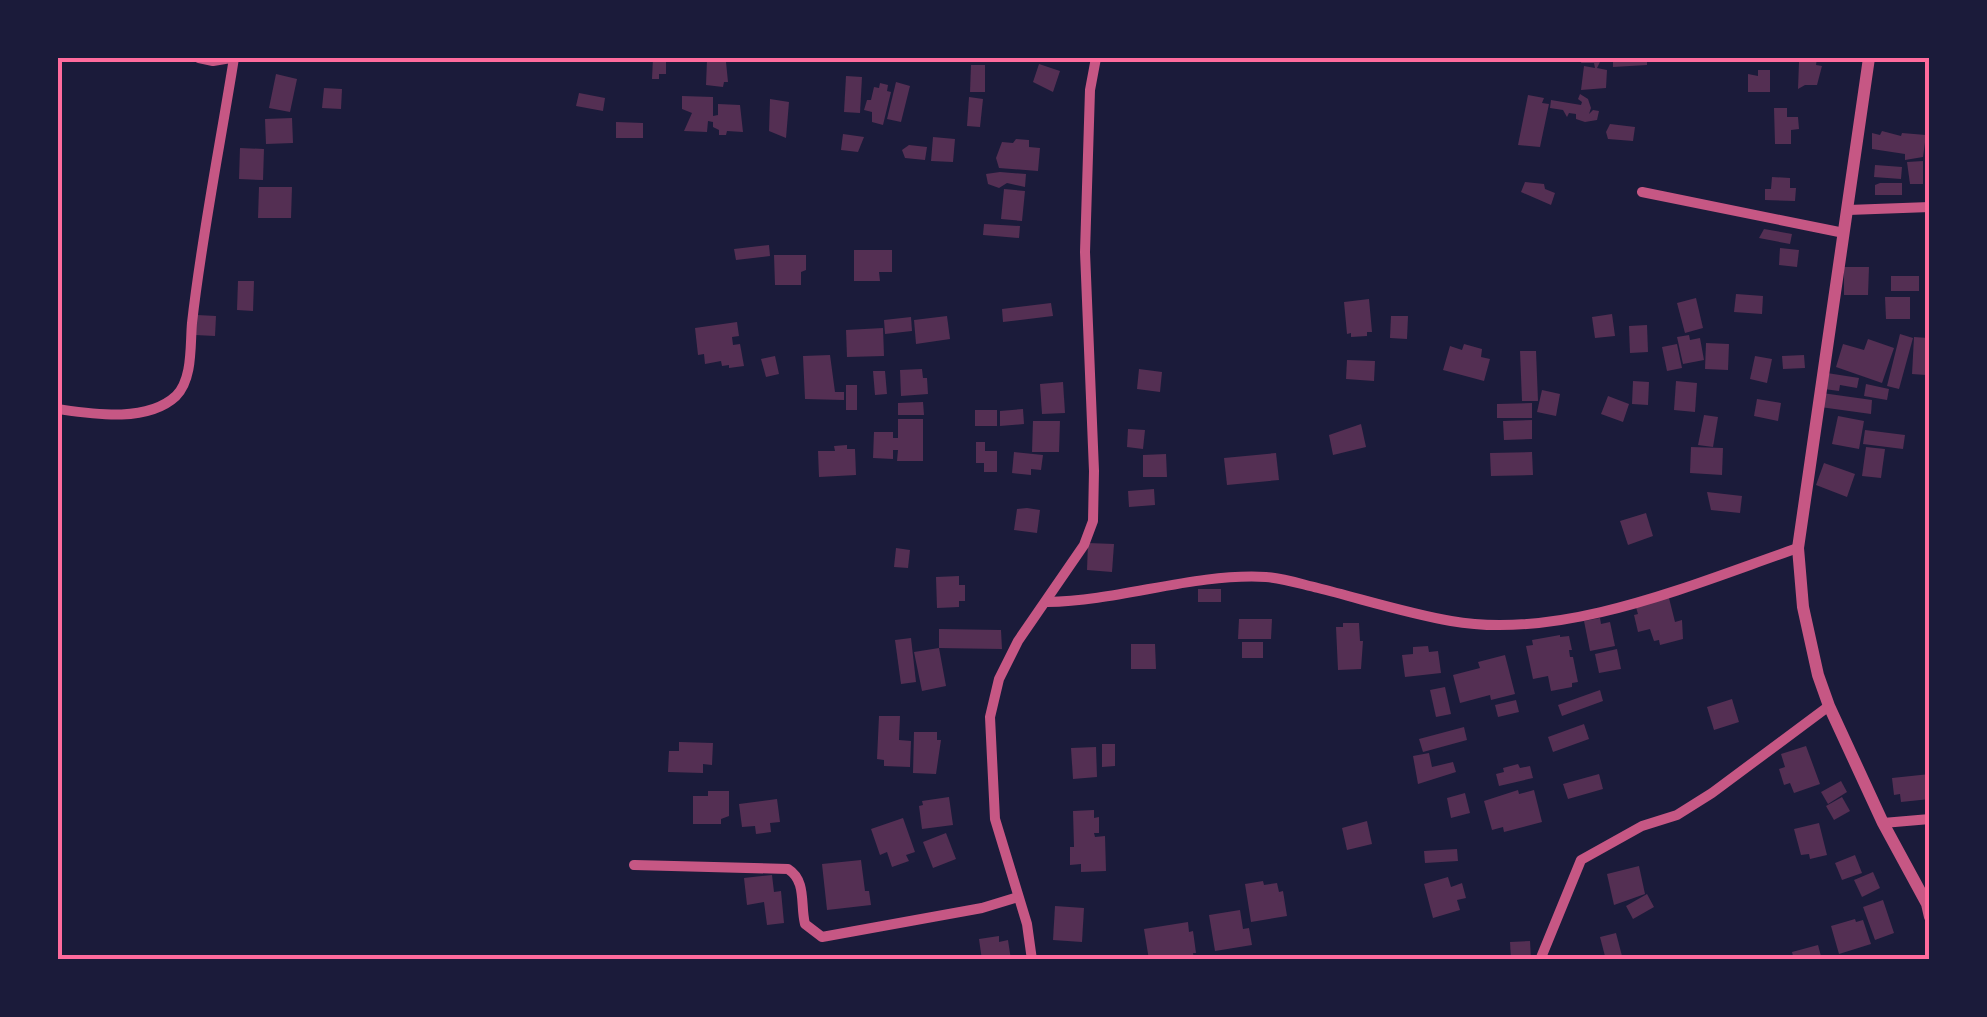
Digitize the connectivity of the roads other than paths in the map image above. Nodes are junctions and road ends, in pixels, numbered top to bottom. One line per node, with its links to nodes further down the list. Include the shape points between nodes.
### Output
1 (199, 58): 2 (street)
2 (232, 58): 9 (street, via 186,382 176,396 141,412)
3 (1096, 58): 11 (street, via 1086,252 1093,521)
4 (1869, 58): 7 (street)
5 (1642, 192): 8 (street)
6 (1930, 206): 7 (street)
7 (1848, 210): 8 (street)
8 (1844, 233): 10 (street)
9 (58, 408)
10 (1798, 548): 11 (street, via 1680,589 1524,624 1450,621 1270,577); 12 (street, via 1803,607)
11 (1047, 602): 16 (street, via 999,679 990,718 995,820)
12 (1828, 706): 14 (street); 19 (street, via 1700,800 1582,860)
13 (1930, 820): 14 (street)
14 (1883, 823): 17 (street)
15 (634, 865): 16 (street, via 788,869 801,886 805,924 822,937)
16 (1018, 898): 18 (street)
17 (1930, 917)
18 (1032, 960)
19 (1540, 960)

